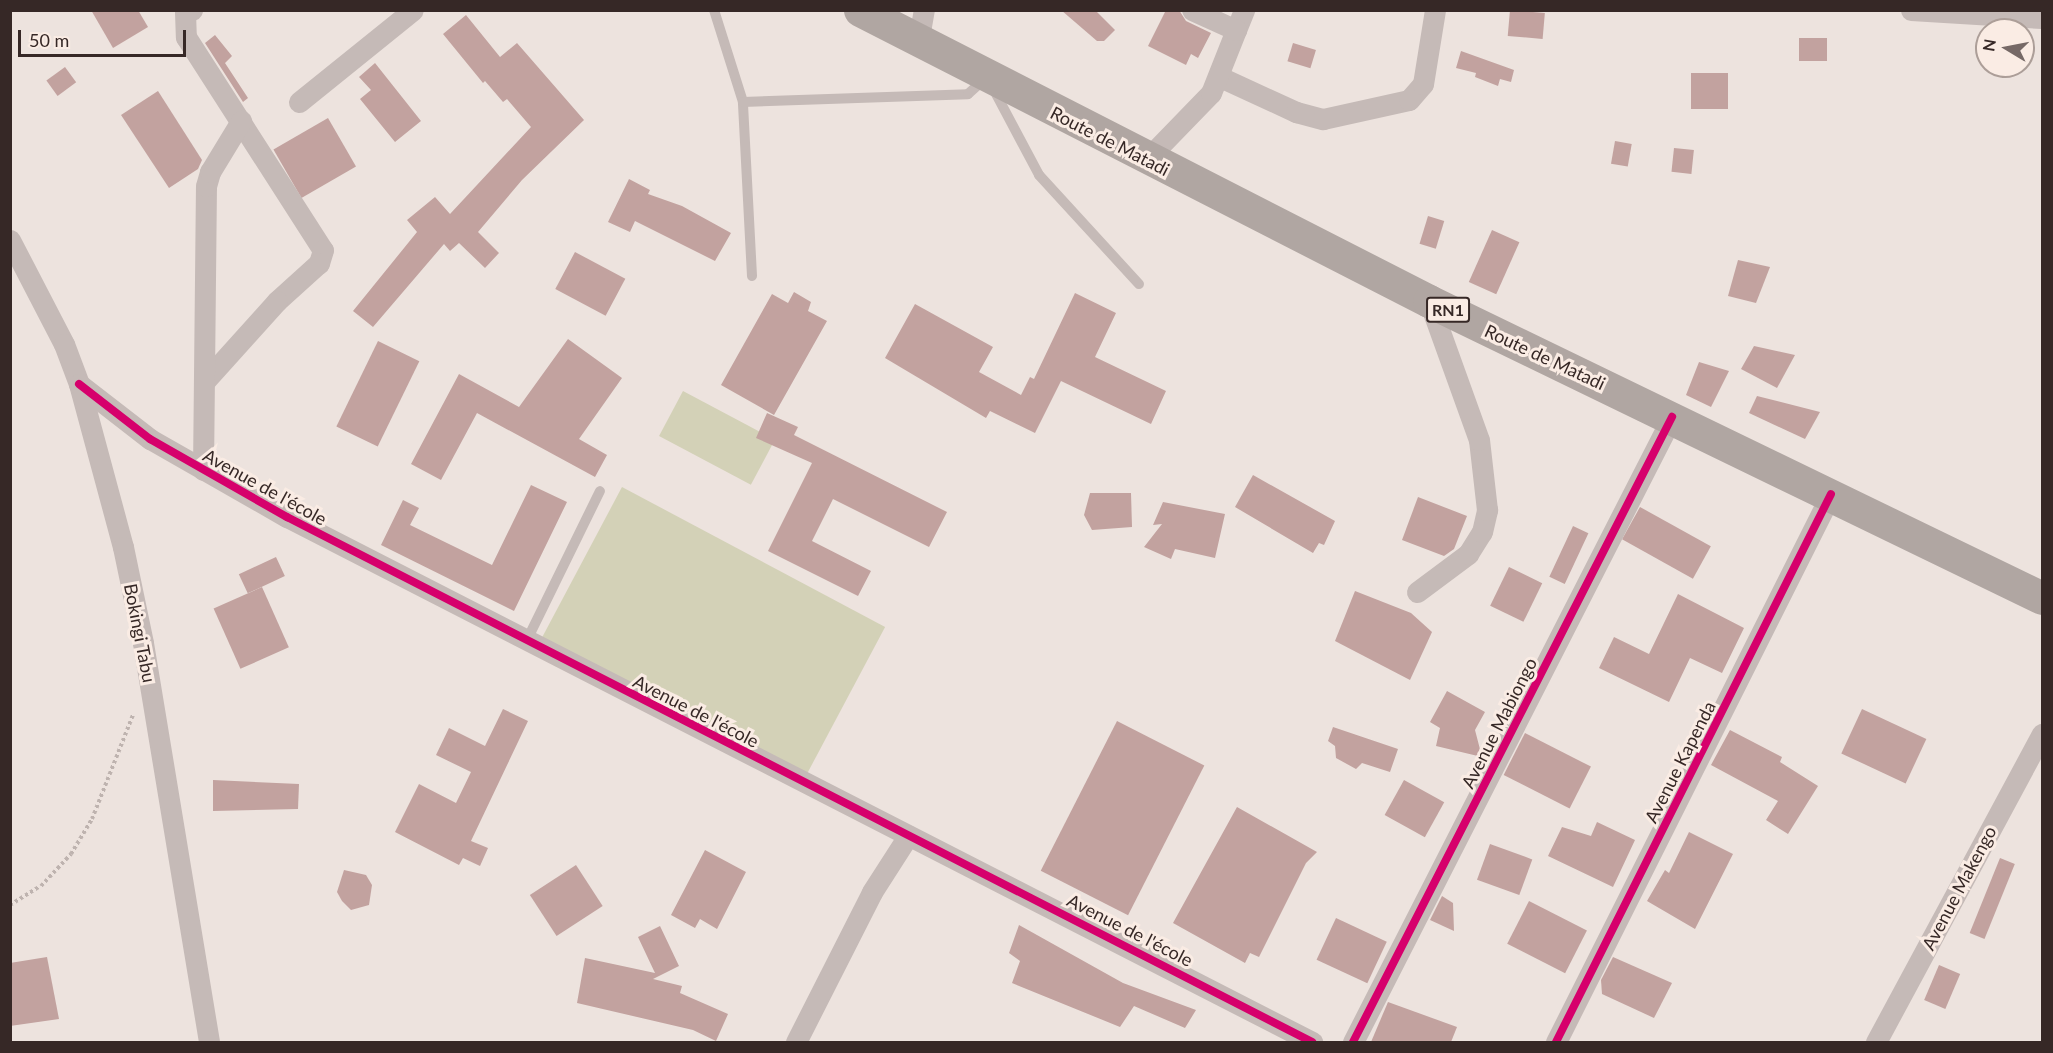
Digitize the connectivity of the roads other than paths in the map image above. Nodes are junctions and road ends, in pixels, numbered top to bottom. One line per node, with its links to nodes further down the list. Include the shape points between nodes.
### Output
1 (192, 10): 17 (street, via 185,12 186,37)
2 (413, 10): 15 (street)
3 (714, 10): 16 (lane)
4 (860, 10): 12 (highway, Route de Matadi / RN1)
5 (924, 10): 12 (street)
6 (1192, 10): 11 (street)
7 (1244, 10): 11 (street)
8 (1435, 10): 14 (street, via 1423,84 1409,100 1323,119 1296,112)
9 (1911, 10): 10 (street)
10 (2043, 18)
11 (1236, 30): 14 (street)
12 (918, 42): 13 (highway, Route de Matadi / RN1)
13 (987, 77): 16 (lane, via 968,94); 18 (highway, Route de Matadi / RN1); 21 (lane, via 1039,175)
14 (1220, 77): 18 (street, via 1211,93)
15 (299, 102)
16 (743, 102): 20 (lane)
17 (240, 121): 23 (street, via 206,186); 23 (street, via 323,250 322,257)
18 (1146, 159): 22 (highway, Route de Matadi / RN1)
19 (10, 240): 24 (street, Bokingi Tabu, via 64,344)
20 (752, 276)
21 (1139, 284)
22 (1429, 301): 25 (highway, Route de Matadi / RN1); 29 (street, via 1479,441 1487,510 1482,532 1468,554)
23 (205, 381): 26 (street)
24 (80, 384): 26 (street, Avenue de l'école, via 150,439); 34 (street, Bokingi Tabu, via 123,547)
25 (1672, 417): 28 (highway, Route de Matadi / RN1); 37 (street, Avenue Mabiongo)
26 (203, 470): 31 (street, Avenue de l'école)
27 (600, 491): 31 (lane)
28 (1831, 494): 30 (highway, Route de Matadi / RN1); 38 (street, Avenue Kapenda)
29 (1417, 592)
30 (2043, 598)
31 (526, 642): 33 (street, Avenue de l'école)
32 (2043, 734): 39 (street, Avenue Makengo)
33 (908, 836): 35 (street, via 868,900); 36 (street, Avenue de l'école)
34 (209, 1042)
35 (796, 1042)
36 (1312, 1042)
37 (1353, 1042)
38 (1556, 1042)
39 (1875, 1042)

